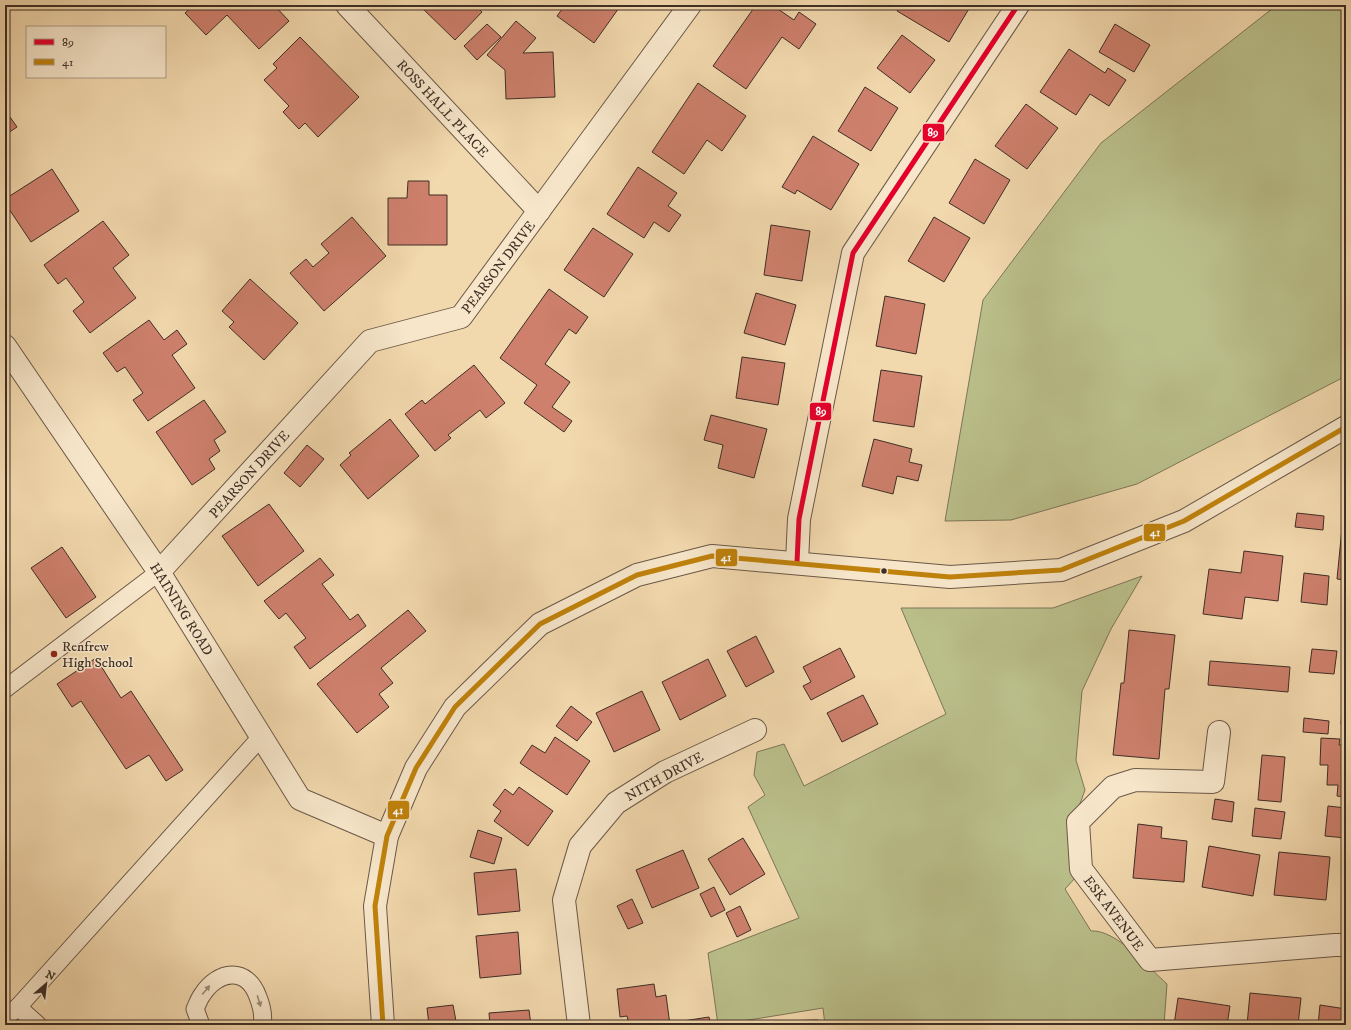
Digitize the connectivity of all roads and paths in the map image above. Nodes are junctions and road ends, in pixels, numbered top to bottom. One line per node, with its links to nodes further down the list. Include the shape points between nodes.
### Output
1 (347, 5): 4 (street, ROSS HALL PLACE)
2 (690, 5): 4 (street, PEARSON DRIVE)
3 (1018, 5): 7 (street, via 853,253 799,519)
4 (539, 211): 8 (street, PEARSON DRIVE, via 461,317 370,341)
5 (5, 346): 8 (street, HAINING ROAD)
6 (1346, 427): 7 (street, via 1184,521 1061,570 950,577)
7 (797, 562): 13 (street, via 712,556 637,576 540,624 456,707 416,768)
8 (159, 572): 9 (lane); 12 (street, HAINING ROAD)
9 (5, 688)
10 (755, 730): 20 (street, NITH DRIVE, via 665,772 616,803 580,846 564,900)
11 (1219, 732): 14 (street, ESK AVENUE, via 1213,782 1135,780 1114,786 1083,816 1078,822 1081,869 1150,960)
12 (262, 737): 13 (street, HAINING ROAD, via 300,799); 15 (lane)
13 (387, 836): 19 (street, via 375,906)
14 (1346, 946)
15 (11, 1013): 16 (lane)
16 (38, 1025)
17 (200, 1025): 18 (lane, one-way to 18, via 195,1009 201,995 226,974 247,979 256,992 263,1017)
18 (262, 1025)
19 (383, 1025)
20 (579, 1025)

